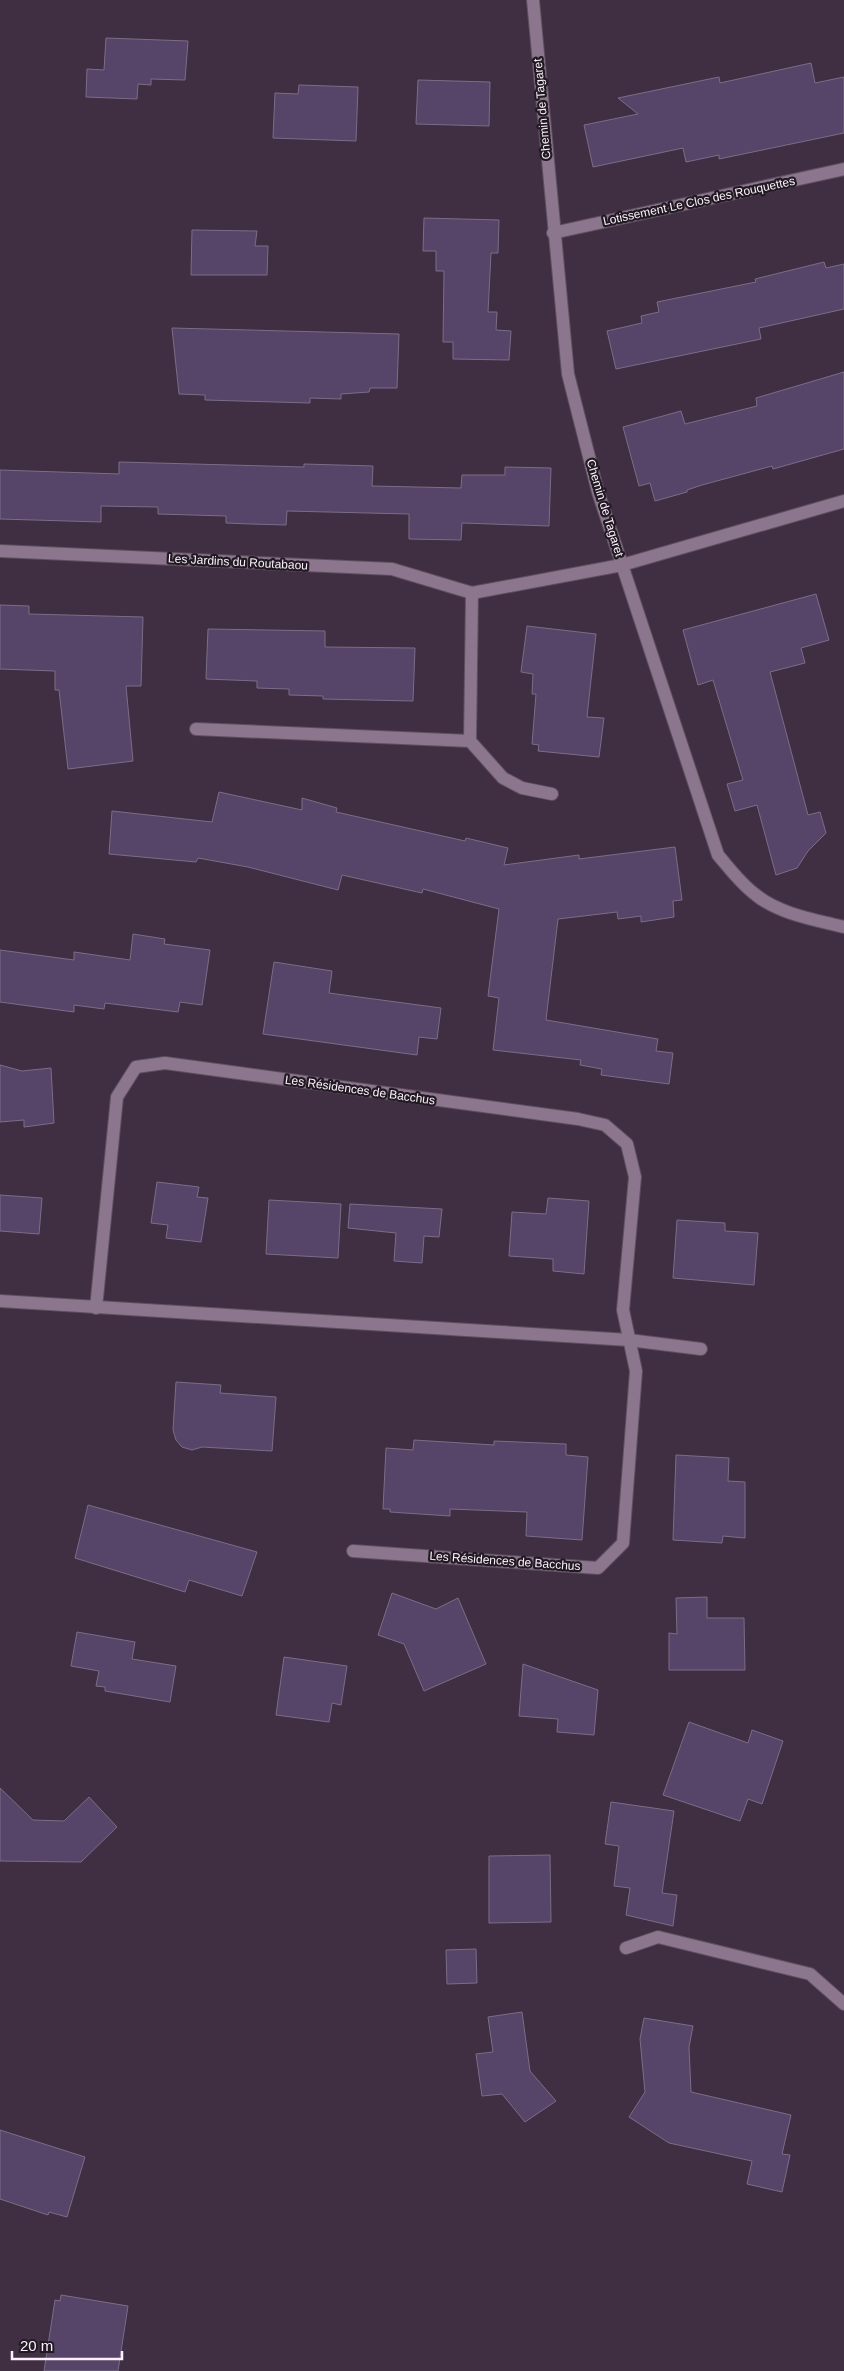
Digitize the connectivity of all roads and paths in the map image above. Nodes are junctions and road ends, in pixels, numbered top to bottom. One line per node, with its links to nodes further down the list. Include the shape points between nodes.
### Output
1 (533, 0): 3 (street, Chemin de Tagaret)
2 (844, 169): 3 (street, Lotissement Le Clos des Rouquettes)
3 (553, 233): 6 (street, Chemin de Tagaret, via 568,374 598,492)
4 (844, 501): 6 (street)
5 (0, 551): 7 (street, Les Jardins du Routabaou, via 392,569)
6 (622, 565): 7 (street, Les Jardins du Routabaou); 11 (street, Chemin de Tagaret, via 718,856 758,897 796,915)
7 (472, 593): 9 (street)
8 (196, 729): 9 (street)
9 (470, 742): 10 (street, via 503,778 522,788)
10 (552, 794)
11 (844, 927)
12 (0, 1301): 13 (street)
13 (96, 1308): 14 (street); 14 (street, Les Résidences de Bacchus, via 117,1097 136,1067 165,1063 606,1125 627,1144 634,1177 624,1310)
14 (629, 1340): 15 (street); 16 (street, Les Résidences de Bacchus, via 636,1371 623,1543 598,1568)
15 (701, 1349)
16 (352, 1551)
17 (626, 1948): 18 (street, via 658,1937 810,1974)
18 (844, 2004)

